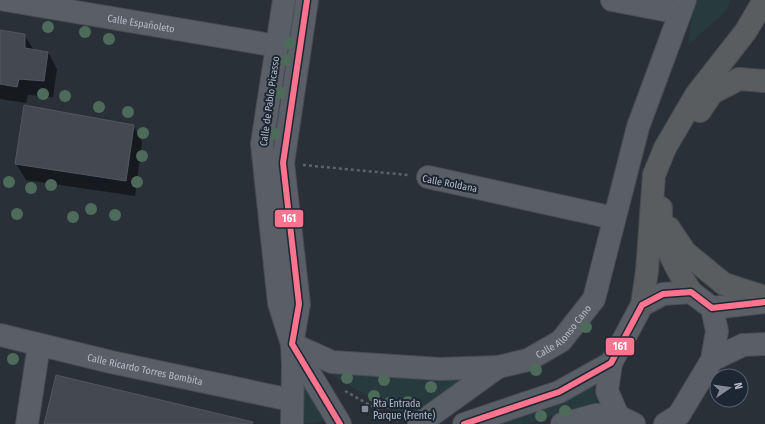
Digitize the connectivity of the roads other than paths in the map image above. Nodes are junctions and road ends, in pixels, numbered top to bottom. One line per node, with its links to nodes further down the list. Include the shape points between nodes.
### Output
1 (5, 0): 6 (street, Calle Españoleto)
2 (284, 0): 8 (street, Calle de Pablo Picasso)
3 (307, 0): 19 (street, Calle de Pablo Picasso, via 283,163 299,304)
4 (612, 0): 7 (street)
5 (764, 0): 16 (highway, via 746,31 696,95 654,175)
6 (77, 6): 8 (street, Calle Españoleto)
7 (683, 7): 12 (street, Calle Alonso Cano, via 638,127)
8 (277, 46): 19 (street, Calle de Pablo Picasso, via 262,144 279,304)
9 (765, 81): 11 (highway, via 739,79 712,94 684,134 663,179)
10 (428, 177): 12 (street, Calle Roldana)
11 (660, 216): 13 (highway, via 674,266); 14 (highway, via 685,252 724,284)
12 (614, 218): 24 (street, Calle Alonso Cano, via 594,299 561,341 528,360)
13 (691, 292): 16 (street, via 663,294); 17 (street)
14 (765, 297)
15 (765, 302): 17 (street)
16 (642, 305): 23 (street)
17 (712, 308): 22 (street, via 717,331)
18 (0, 335): 21 (street, Calle Ricardo Torres Bombita)
19 (292, 344): 24 (street, Calle Alonso Cano, via 332,362 440,369); 25 (street, Calle de Pablo Picasso); 30 (street, Calle de Pablo Picasso)
20 (765, 344): 22 (street, via 743,346)
21 (39, 345): 25 (street, Calle Ricardo Torres Bombita); 28 (street)
22 (712, 360): 27 (street)
23 (611, 363): 26 (street, via 607,391); 32 (street, via 560,392)
24 (498, 367): 31 (street)
25 (291, 400): 29 (street, Calle de Pablo Picasso)
26 (626, 420): 33 (street, via 596,415)
27 (675, 421)
28 (27, 424)
29 (292, 424)
30 (340, 424)
31 (419, 424)
32 (464, 424)
33 (562, 424)

